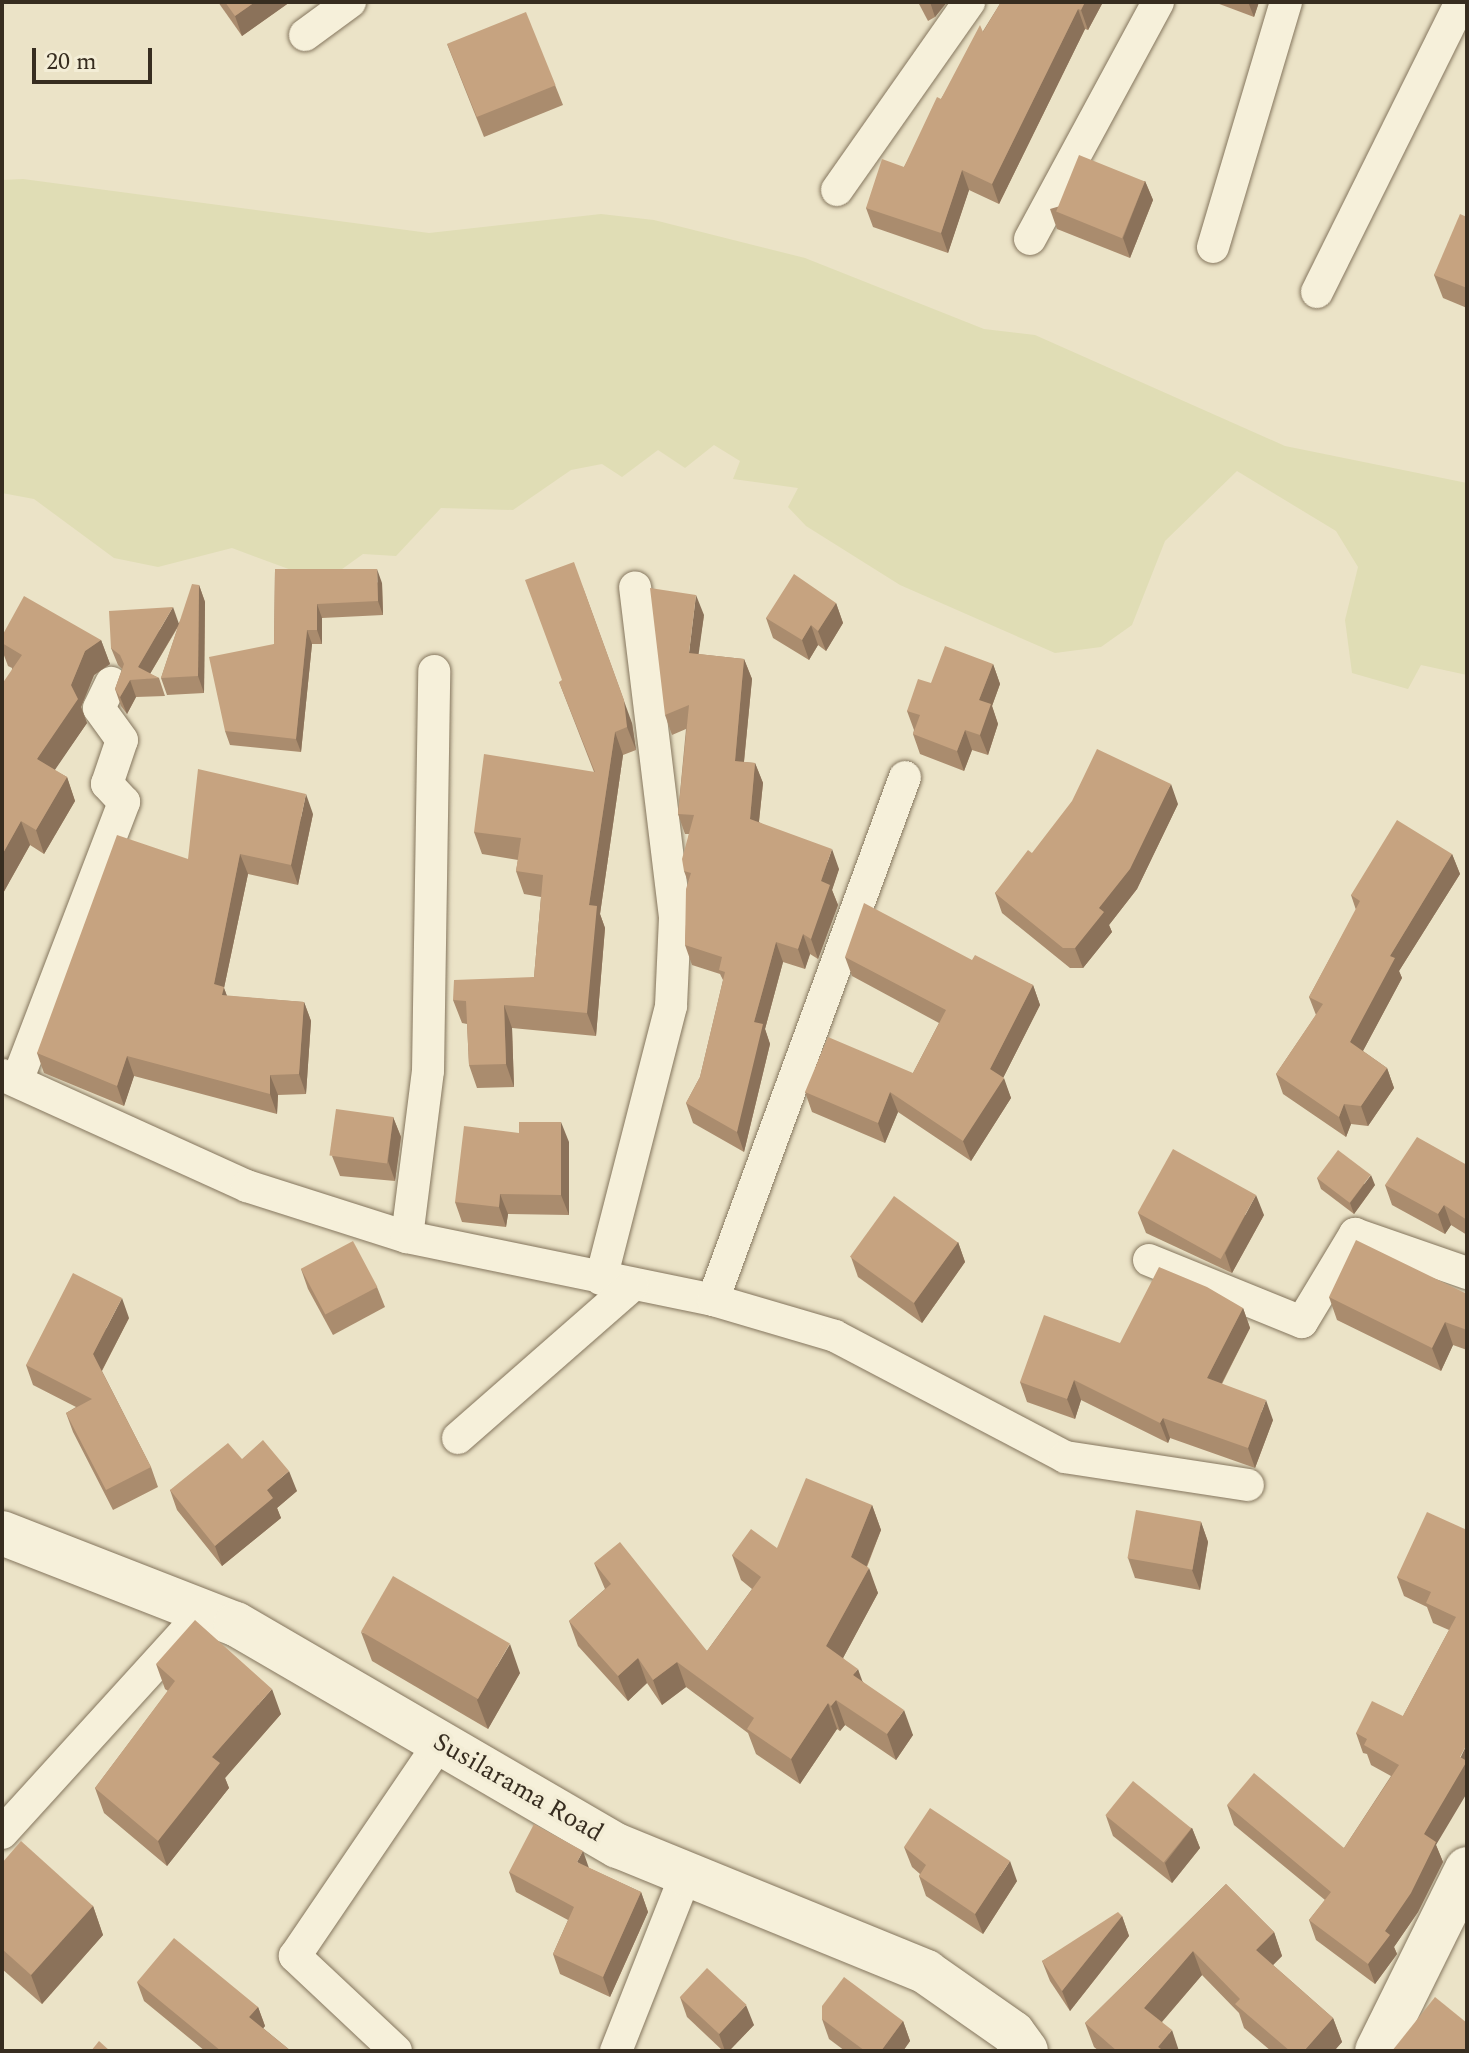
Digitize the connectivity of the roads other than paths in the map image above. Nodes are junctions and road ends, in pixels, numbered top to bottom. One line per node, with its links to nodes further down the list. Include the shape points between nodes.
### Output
1 (350, 2): 6 (street)
2 (969, 2): 7 (street)
3 (1158, 2): 8 (street)
4 (1286, 2): 9 (street)
5 (1461, 2): 10 (street)
6 (305, 35)
7 (837, 190)
8 (1030, 239)
9 (1213, 247)
10 (1317, 292)
11 (635, 587): 19 (street, via 675,917 671,1006)
12 (434, 671): 16 (street, via 428,1071)
13 (111, 683): 15 (street, via 99,708 122,740 107,784 124,802)
14 (905, 777): 21 (street)
15 (9, 1078): 16 (street, via 247,1186)
16 (407, 1237): 19 (street)
17 (1149, 1260): 18 (street, via 1302,1322 1355,1234)
18 (1467, 1273)
19 (601, 1279): 20 (street)
20 (633, 1285): 21 (street); 22 (street)
21 (713, 1300): 23 (street, via 835,1336 1065,1457)
22 (458, 1438)
23 (1248, 1485)
24 (2, 1533): 25 (street, Susilarama Road)
25 (203, 1612): 26 (street, Susilarama Road, via 236,1624); 27 (street)
26 (440, 1743): 29 (street, Susilarama Road, via 618,1846); 30 (street, via 295,1956)
27 (2, 1833)
28 (1467, 1869): 33 (street)
29 (686, 1874): 31 (street); 32 (street, Susilarama Road, via 926,1972 1013,2033)
30 (396, 2051)
31 (616, 2051)
32 (1026, 2051)
33 (1377, 2051)

